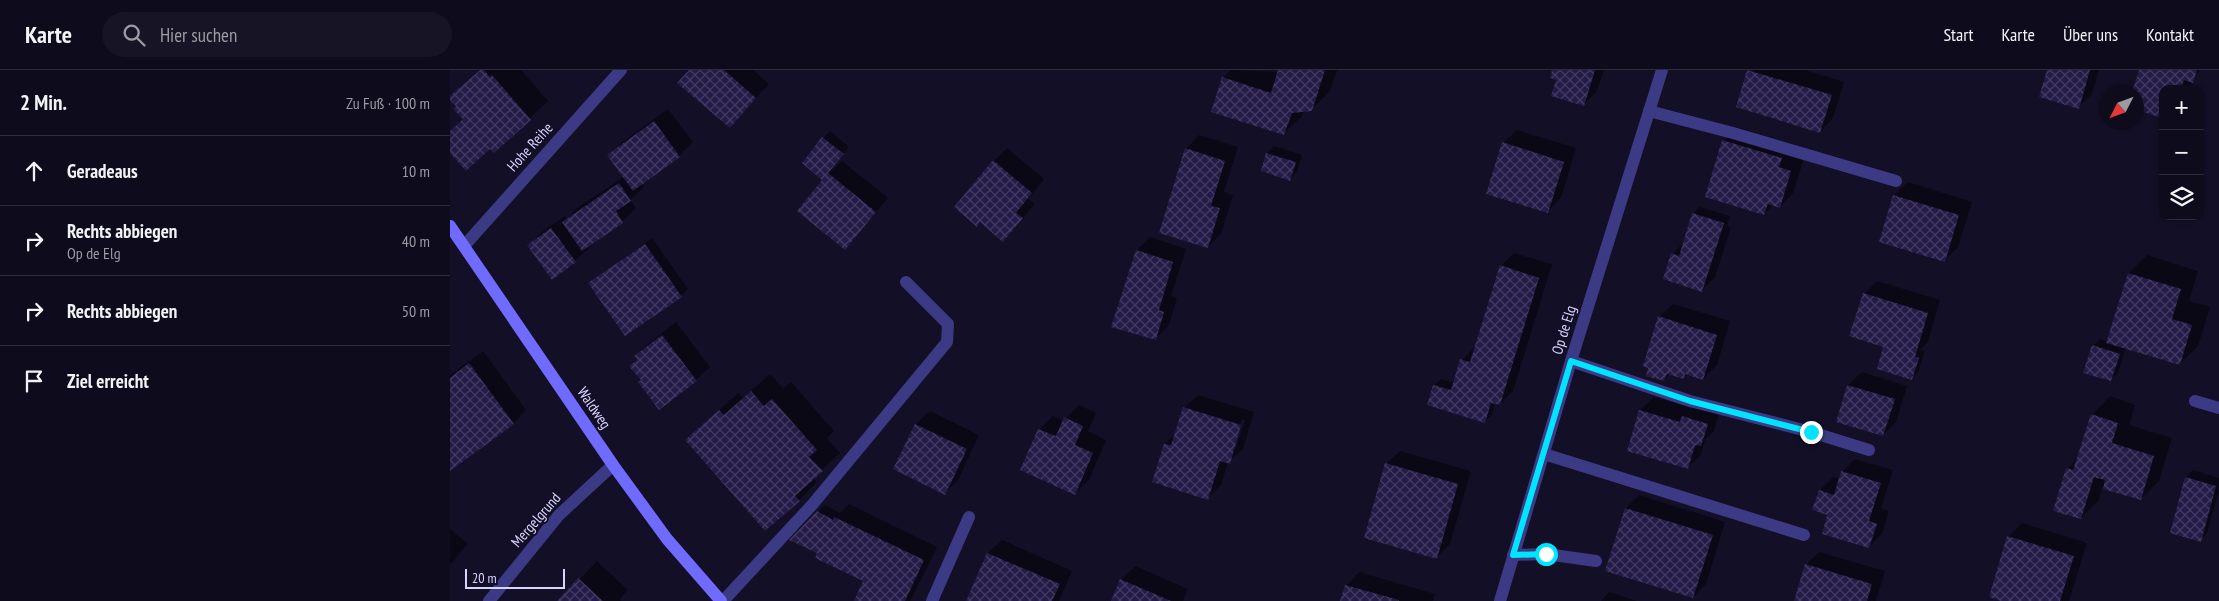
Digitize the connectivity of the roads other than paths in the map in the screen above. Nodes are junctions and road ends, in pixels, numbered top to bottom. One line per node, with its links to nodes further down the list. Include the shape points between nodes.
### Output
1 (620, 70): 6 (street, Hohe Reihe)
2 (1662, 70): 3 (street, Op de Elg)
3 (1649, 111): 4 (street); 8 (street, Op de Elg)
4 (1896, 181)
5 (451, 230): 6 (main road, Waldweg)
6 (464, 246): 13 (main road, Waldweg)
7 (906, 282): 19 (street, via 948,324 947,342 812,505)
8 (1571, 361): 11 (street, via 1690,401); 12 (street, Op de Elg)
9 (2195, 401): 10 (street)
10 (2219, 408)
11 (1869, 450)
12 (1544, 454): 15 (street); 16 (street, Op de Elg)
13 (613, 465): 18 (street, Mergelgrund, via 559,515); 19 (main road, Waldweg, via 667,538)
14 (969, 517): 20 (street)
15 (1804, 535)
16 (1513, 555): 17 (street, via 1546,554); 21 (street, Op de Elg)
17 (1596, 561)
18 (489, 601)
19 (722, 601)
20 (932, 601)
21 (1500, 601)

